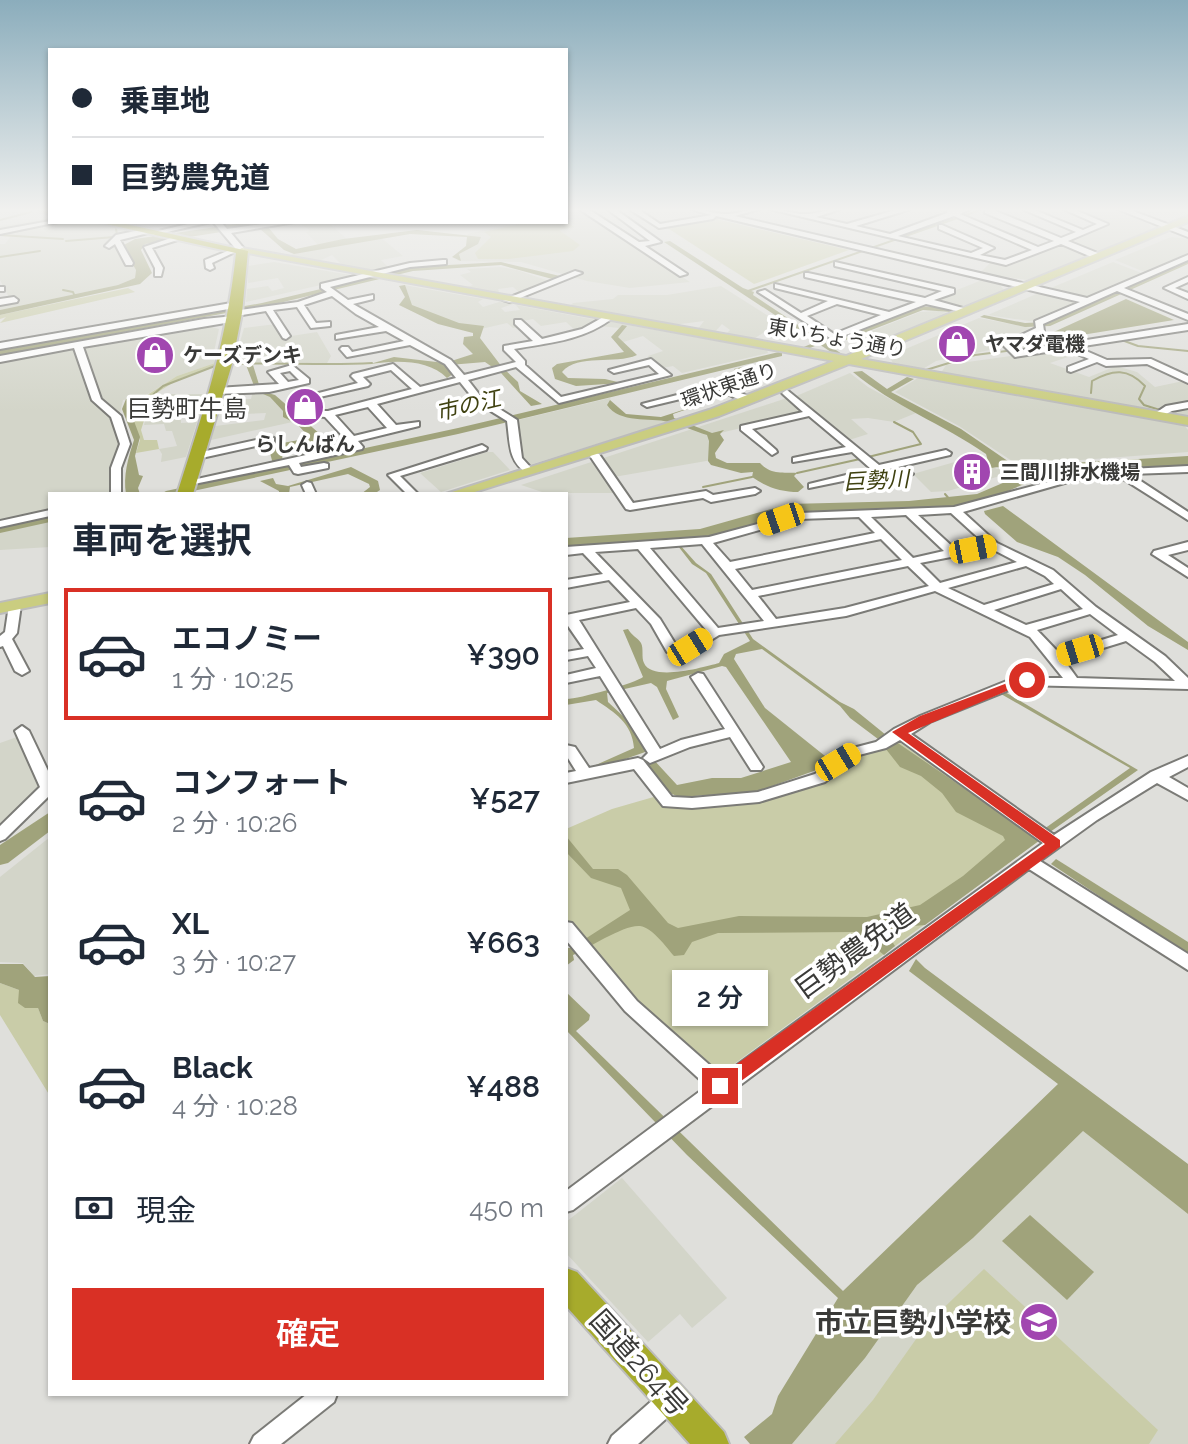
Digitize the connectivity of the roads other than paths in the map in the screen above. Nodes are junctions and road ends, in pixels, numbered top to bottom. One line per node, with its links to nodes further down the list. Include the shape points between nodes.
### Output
1 (237, 276): 29 (highway)
2 (366, 276): 16 (street)
3 (377, 276): 20 (main road, 東いちょう通り)
4 (570, 276): 20 (street)
5 (804, 276): 13 (street)
6 (814, 276): 25 (street)
7 (890, 276): 25 (street, via 951,291)
8 (980, 276): 14 (street)
9 (1054, 276): 14 (main road, 環状東通り)
10 (1058, 276): 14 (main road, 環状東通り)
11 (1144, 276): 15 (street)
12 (1188, 279): 17 (street, via 1168,288)
13 (778, 286): 21 (street); 31 (street, via 762,292)
14 (1030, 288): 22 (street); 28 (main road, 環状東通り); 52 (main road, 環状東通り)
15 (1117, 288): 22 (street); 32 (street)
16 (328, 290): 24 (street); 26 (street)
17 (1188, 296)
18 (370, 297): 24 (street)
19 (14, 300): 23 (street)
20 (507, 300): 33 (main road, 東いちょう通り)
21 (838, 301): 30 (street); 31 (street)
22 (1088, 301): 48 (street, via 1007,344 1011,351)
23 (0, 302)
24 (346, 303): 38 (street)
25 (924, 303): 28 (street); 30 (street)
26 (299, 304): 27 (street); 36 (street, via 314,326)
27 (269, 310): 29 (street); 41 (street)
28 (966, 310): 52 (main road, 環状東通り)
29 (236, 312): 34 (street); 40 (street); 62 (highway)
30 (891, 315): 31 (street, via 833,337)
31 (800, 316)
32 (1188, 317)
33 (607, 318): 44 (street, via 582,333); 52 (main road, 東いちょう通り)
34 (139, 321): 40 (street); 47 (street)
35 (518, 322): 44 (street)
36 (327, 324)
37 (1188, 327): 39 (street)
38 (387, 328): 42 (street); 45 (street)
39 (1171, 331): 43 (street); 48 (street)
40 (145, 332): 46 (street)
41 (286, 336)
42 (339, 337)
43 (1188, 340)
44 (539, 341): 53 (street, via 507,348)
45 (410, 342): 49 (street, via 350,355); 57 (street, via 450,364)
46 (77, 344): 50 (street); 95 (street, via 97,400 116,416 125,444 116,468)
47 (0, 346)
48 (1068, 347): 51 (street)
49 (345, 349)
50 (0, 359)
51 (1097, 359): 54 (street); 58 (street, via 1148,361)
52 (853, 362): 63 (main road, 環状東通り); 64 (main road, 環状東通り); 69 (main road, 東いちょう通り)
53 (519, 365): 57 (street); 59 (street, via 559,400)
54 (1071, 369)
55 (342, 371): 56 (street)
56 (356, 376): 61 (street, via 393,367); 70 (street, via 365,384 304,398 320,414)
57 (460, 377): 61 (street); 89 (street, via 479,400 509,418 517,459)
58 (1188, 380)
59 (628, 384)
60 (286, 385): 62 (street)
61 (417, 389): 65 (street)
62 (217, 391): 82 (highway)
63 (787, 393): 68 (street); 83 (main road, 環状東通り)
64 (751, 399): 66 (street, via 724,386); 89 (main road, 環状東通り)
65 (370, 403): 70 (street); 73 (street)
66 (647, 404)
67 (1188, 405): 69 (street)
68 (810, 413): 76 (street, via 745,428); 81 (street)
69 (1161, 413): 71 (main road, 東いちょう通り)
70 (328, 414): 75 (street)
71 (1188, 421)
72 (415, 424): 73 (street)
73 (394, 429): 75 (street)
74 (270, 440): 82 (street)
75 (351, 440): 85 (street, via 358,447)
76 (762, 444): 77 (street); 79 (street)
77 (745, 447)
78 (482, 448): 96 (street, via 393,475)
79 (772, 452)
80 (946, 453): 87 (street)
81 (861, 455): 84 (street); 87 (street)
82 (197, 456): 93 (highway)
83 (595, 456): 94 (street, via 630,507); 98 (main road, 環状東通り)
84 (797, 460)
85 (294, 465): 86 (street, via 298,471); 93 (street, via 246,466)
86 (324, 466)
87 (879, 469): 91 (street, via 890,479); 92 (street)
88 (1188, 469): 90 (street)
89 (528, 470): 97 (main road, 環状東通り)
90 (1121, 473): 99 (street, via 1080,476); 103 (street)
91 (908, 474)
92 (813, 486)
93 (186, 490)
94 (755, 491)
95 (116, 492)
96 (411, 492)
97 (459, 492)
98 (479, 492)
99 (954, 510): 101 (street); 107 (street)
100 (48, 513): 104 (street)
101 (910, 513): 102 (street); 112 (street)
102 (863, 515): 105 (street); 106 (street, via 781,519)
103 (1188, 517)
104 (0, 524)
105 (883, 535): 113 (street); 115 (street)
106 (705, 540): 108 (street); 115 (street)
107 (993, 545): 112 (street); 114 (street)
108 (642, 546): 110 (street); 131 (street)
109 (1188, 546): 116 (street, via 1158,554)
110 (585, 548): 111 (street); 117 (street)
111 (568, 551)
112 (952, 553): 113 (street)
113 (911, 561): 120 (street); 122 (street)
114 (1029, 562): 119 (street); 120 (street)
115 (730, 566): 122 (street)
116 (1188, 573)
117 (609, 576): 118 (street); 125 (street)
118 (568, 584)
119 (1062, 585): 126 (street); 127 (street)
120 (938, 588): 126 (street); 129 (street, via 846,612)
121 (48, 592): 124 (main road)
122 (751, 594): 129 (street)
123 (48, 598): 124 (main road)
124 (5, 604): 133 (street, via 11,633)
125 (637, 604): 128 (street); 131 (street, via 672,649 690,647)
126 (983, 609): 130 (street)
127 (1092, 610): 130 (street); 132 (street)
128 (568, 618): 134 (street)
129 (773, 623): 131 (street)
130 (1026, 629): 136 (street)
131 (715, 632)
132 (1128, 636): 136 (street); 142 (street)
133 (3, 641): 137 (street)
134 (591, 651): 135 (street); 138 (street)
135 (568, 656)
136 (1056, 658): 141 (street)
137 (22, 671)
138 (603, 671): 140 (street); 147 (street)
139 (698, 677): 144 (street)
140 (568, 679)
141 (1074, 684): 142 (street); 145 (street, via 1019,681)
142 (1188, 685)
143 (22, 731): 154 (street)
144 (733, 732): 147 (street); 150 (street)
145 (891, 738): 149 (street, via 854,752 820,778 777,793 692,803 668,802); 158 (street)
146 (568, 750): 151 (street)
147 (657, 756): 149 (street)
148 (1188, 761): 152 (street, 巨勢農免道)
149 (638, 763): 151 (street)
150 (756, 767)
151 (583, 770): 153 (street)
152 (1156, 776): 156 (street); 158 (street, 巨勢農免道)
153 (568, 777)
154 (48, 784)
155 (48, 787): 157 (street)
156 (1188, 795)
157 (0, 835)
158 (1055, 844): 159 (street, 巨勢農免道)
159 (1030, 862): 161 (street); 162 (street, 巨勢農免道)
160 (576, 940): 162 (street, via 631,1006)
161 (1188, 963)
162 (720, 1086): 163 (street, 巨勢農免道)
163 (568, 1201)
164 (568, 1285): 166 (highway, 国道264号)
165 (323, 1396): 167 (street)
166 (671, 1398): 168 (street); 169 (highway, 国道264号)
167 (262, 1444)
168 (620, 1444)
169 (712, 1444)

